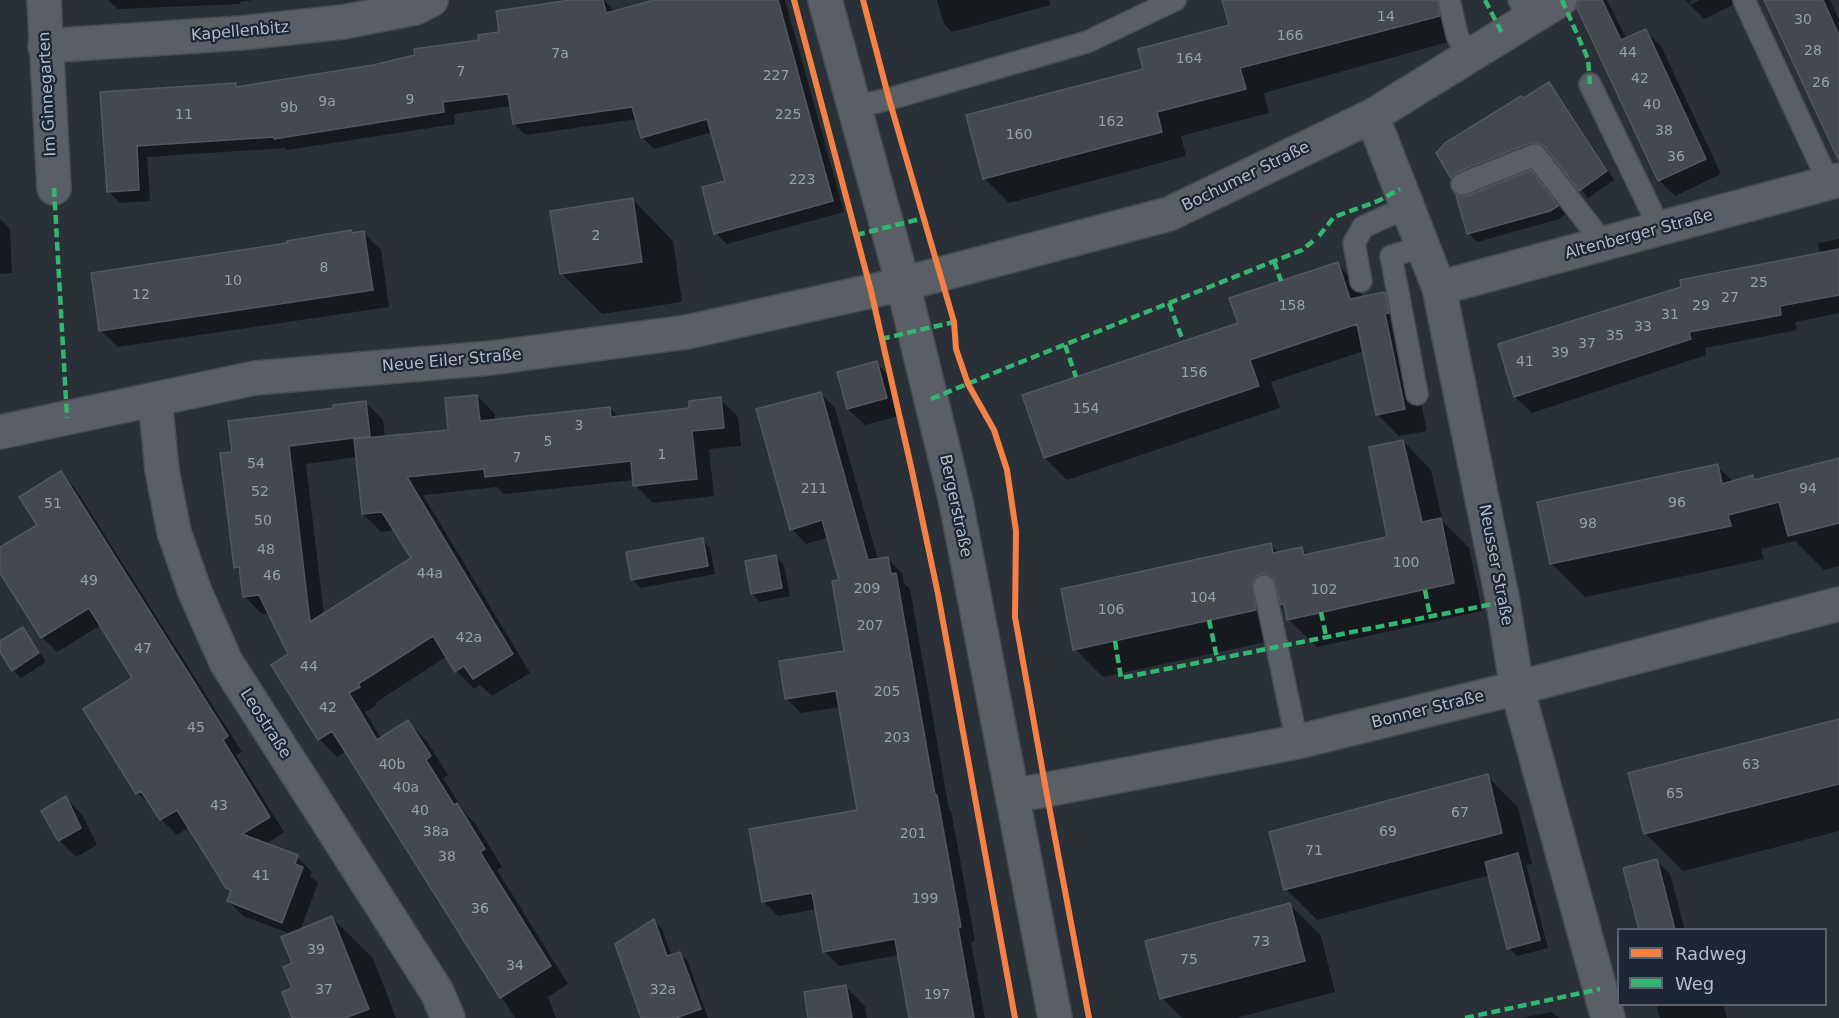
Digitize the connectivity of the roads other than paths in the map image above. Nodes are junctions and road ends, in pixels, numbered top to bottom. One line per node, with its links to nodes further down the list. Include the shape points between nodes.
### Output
1 (44, 0): 9 (street, Im Ginnegarten)
2 (431, 0): 9 (street, Kapellenbitz, via 415,8 343,22)
3 (825, 0): 12 (street, Bergerstraße)
4 (1174, 0): 12 (lane, via 1087,42)
5 (1449, 0): 10 (lane, via 1457,34)
6 (1560, 0): 8 (street, Bochumer Straße)
7 (1744, 0): 14 (lane)
8 (1524, 9): 10 (street, Bochumer Straße)
9 (45, 46): 16 (street, Im Ginnegarten)
10 (1468, 57): 13 (street, Bochumer Straße)
11 (1590, 84): 18 (lane)
12 (855, 107): 22 (street, Bergerstraße)
13 (1371, 116): 17 (street, Neusser Straße); 22 (street, Bochumer Straße, via 1168,214)
14 (1834, 182): 18 (street, Altenberger Straße)
15 (1462, 184): 19 (lane, via 1535,155)
16 (54, 188)
17 (1407, 207): 20 (street, Neusser Straße); 21 (lane, via 1363,227 1354,243)
18 (1660, 229): 19 (street, Altenberger Straße)
19 (1604, 244): 23 (street, Altenberger Straße)
20 (1423, 247): 23 (street, Neusser Straße); 24 (lane, via 1391,256)
21 (1361, 281)
22 (903, 284): 25 (street, Neue Eiler Straße, via 687,332 490,358 255,378); 31 (street, Bergerstraße, via 956,502)
23 (1439, 288): 29 (street, Neusser Straße)
24 (1417, 394)
25 (155, 399): 26 (street, Neue Eiler Straße); 32 (street, Leostraße, via 162,470 174,532 226,662 437,992)
26 (0, 432)
27 (1264, 586): 30 (lane)
28 (1839, 604): 29 (street, Bonner Straße)
29 (1517, 688): 30 (street, Bonner Straße); 34 (street, Neusser Straße)
30 (1298, 742): 31 (street, Bonner Straße)
31 (1013, 796): 33 (street, Bergerstraße)
32 (448, 1018)
33 (1055, 1018)
34 (1608, 1018)

